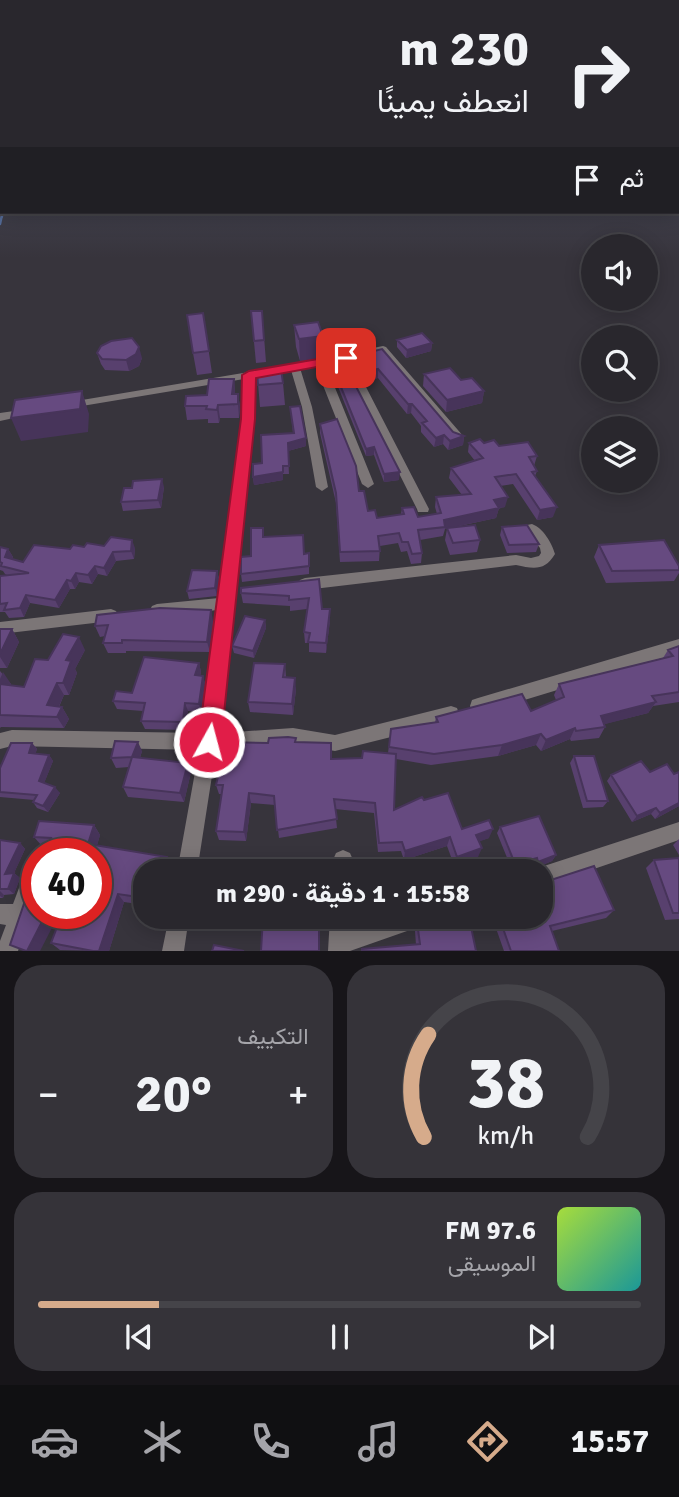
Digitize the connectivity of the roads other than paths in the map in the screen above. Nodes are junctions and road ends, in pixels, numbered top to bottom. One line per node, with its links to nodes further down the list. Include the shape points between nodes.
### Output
1 (346, 358): 2 (street); 6 (street, via 383,349); 9 (street)
2 (320, 364): 3 (street); 7 (street)
3 (295, 368): 4 (street); 8 (street)
4 (249, 375): 5 (street); 12 (street)
5 (0, 416)
6 (458, 437)
7 (368, 484)
8 (322, 487)
9 (423, 509)
10 (532, 529): 11 (street, via 546,546 548,554 543,561 516,560)
11 (296, 585)
12 (231, 595): 13 (street, via 140,612); 16 (street)
13 (0, 628)
14 (679, 646): 16 (street, via 363,738 335,743 293,736)
15 (0, 740): 16 (street)
16 (209, 742): 18 (street)
17 (679, 831): 19 (street)
18 (189, 859)
19 (553, 873)
20 (21, 898): 21 (street)
21 (10, 915): 26 (street)
22 (177, 929): 27 (street)
23 (340, 929): 25 (street)
24 (389, 929): 25 (street)
25 (339, 948)
26 (7, 951)
27 (173, 951)

